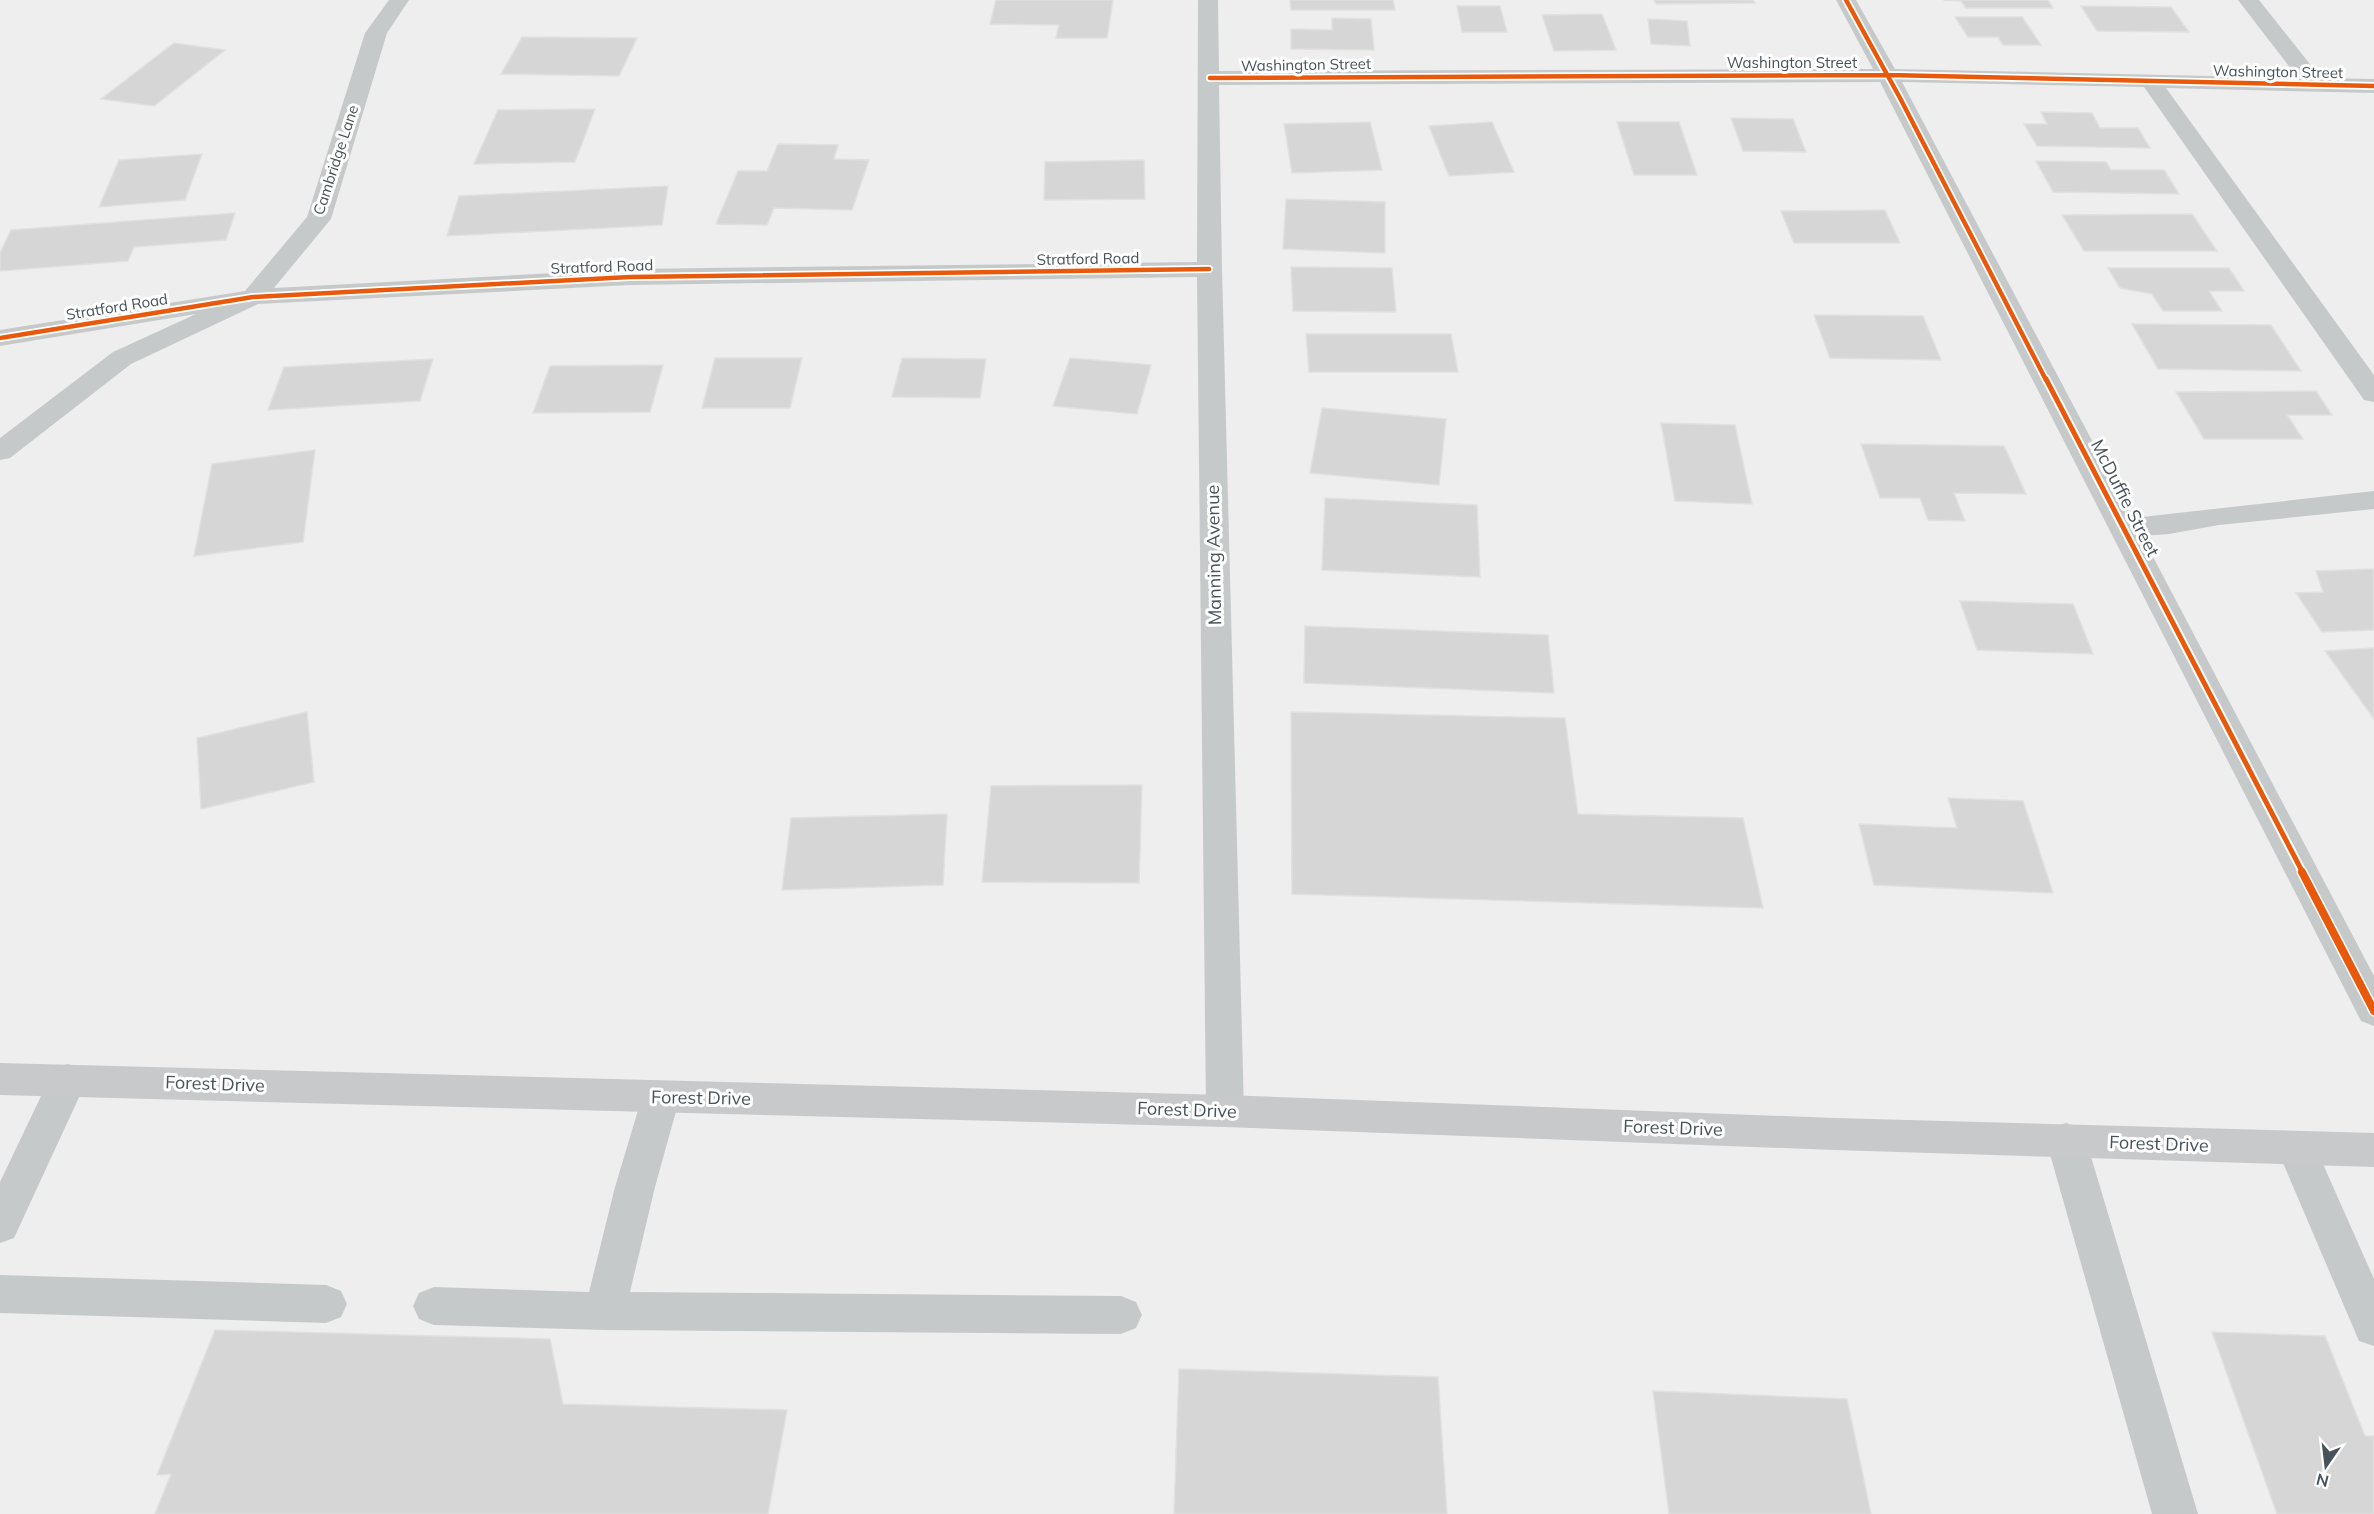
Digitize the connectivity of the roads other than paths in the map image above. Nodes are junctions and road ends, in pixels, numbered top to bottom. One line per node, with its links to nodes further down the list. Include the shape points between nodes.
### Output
1 (399, 0): 11 (street, Cambridge Lane, via 376,33 319,219)
2 (1208, 0): 6 (street, Manning Avenue)
3 (1846, 0): 5 (street, McDuffie Street)
4 (2248, 0): 8 (street)
5 (1888, 75): 6 (street, Washington Street); 7 (street, Washington Street); 16 (street, McDuffie Street)
6 (1210, 78): 10 (street, Manning Avenue)
7 (2151, 82): 8 (street, Washington Street); 13 (street)
8 (2316, 86): 9 (street, Washington Street)
9 (2374, 86)
10 (1209, 269): 11 (street, Stratford Road, via 630,277); 21 (street, Manning Avenue)
11 (253, 297): 12 (street, Stratford Road); 14 (street, Cambridge Lane, via 122,358)
12 (0, 338)
13 (2374, 394)
14 (0, 452)
15 (2374, 500): 16 (street)
16 (2123, 528): 17 (street, McDuffie Street)
17 (2374, 1011)
18 (0, 1079): 19 (main road, Forest Drive)
19 (68, 1080): 20 (main road, Forest Drive); 25 (street)
20 (661, 1097): 21 (main road, Forest Drive); 29 (street)
21 (1225, 1111): 22 (main road, Forest Drive)
22 (2066, 1140): 23 (main road, Forest Drive); 32 (street)
23 (2297, 1149): 24 (main road, Forest Drive); 31 (street)
24 (2374, 1150)
25 (0, 1225)
26 (0, 1294): 27 (street)
27 (326, 1304)
28 (435, 1306): 29 (street)
29 (605, 1311): 30 (street)
30 (1121, 1315)
31 (2374, 1327)
32 (2175, 1514)

